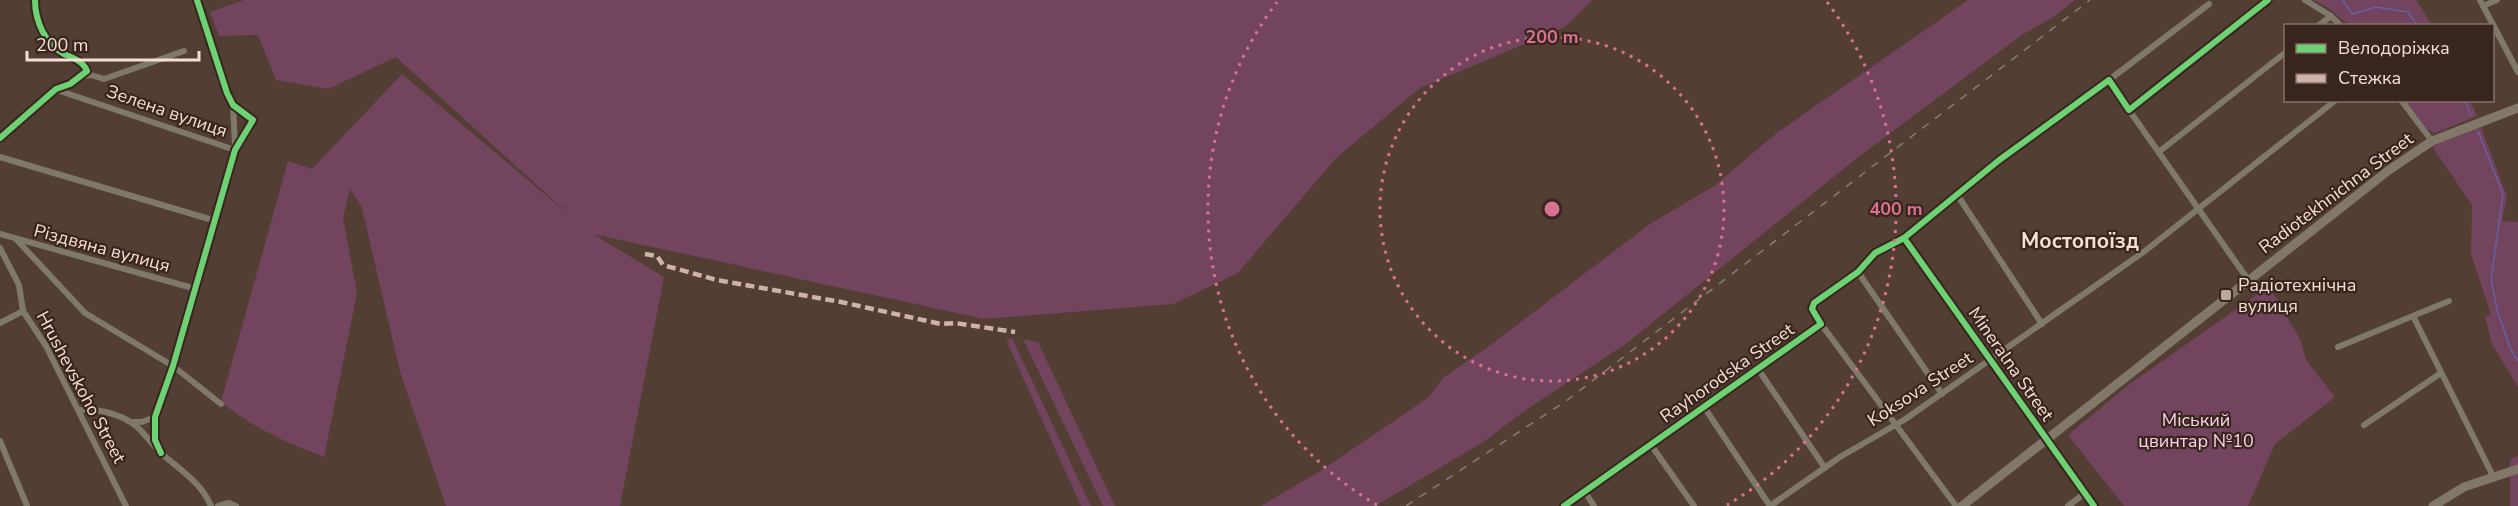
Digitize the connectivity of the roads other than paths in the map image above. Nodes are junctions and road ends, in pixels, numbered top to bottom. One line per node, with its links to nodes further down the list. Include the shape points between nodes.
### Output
1 (35, 0): 16 (street, via 46,38 84,65)
2 (196, 0): 21 (street)
3 (2268, 0): 23 (street)
4 (2305, 0): 8 (street)
5 (2497, 0): 6 (street)
6 (2482, 3): 11 (street)
7 (2209, 4): 17 (street, Rayhorodska Street)
8 (2331, 16): 9 (street); 10 (street)
9 (2321, 24)
10 (2338, 24)
11 (2493, 24)
12 (2494, 26): 15 (street)
13 (184, 51): 16 (street, via 104,79)
14 (2284, 54): 27 (street)
15 (2518, 72)
16 (85, 73): 18 (street)
17 (2109, 80): 23 (street); 29 (street, Rayhorodska Street, via 1998,161)
18 (56, 89): 24 (street); 26 (street, Зелена вулиця)
19 (2333, 102): 30 (street, Koksova Street)
20 (2402, 102): 25 (street)
21 (233, 105): 26 (street); 26 (street, via 253,120)
22 (2518, 108): 25 (main road, Radiotekhnichna Street)
23 (2129, 110): 27 (street)
24 (0, 138)
25 (2432, 141): 37 (main road, Radiotekhnichna Street)
26 (235, 150): 31 (street)
27 (2160, 151): 30 (street)
28 (0, 158): 31 (street)
29 (1958, 196): 33 (street, Rayhorodska Street); 44 (street)
30 (2198, 207): 37 (street); 44 (street, Koksova Street, via 2145,251)
31 (216, 221): 38 (street)
32 (0, 234): 34 (street, Різдвяна вулиця)
33 (1904, 238): 36 (street, Rayhorodska Street, via 1875,253); 46 (street, Mineralna Street)
34 (16, 239): 38 (street, Різдвяна вулиця); 47 (street, via 85,314)
35 (0, 248): 40 (street, Hrushevskoho Street, via 19,285)
36 (1858, 272): 43 (street, Rayhorodska Street, via 1812,306); 50 (street)
37 (2249, 281): 59 (main road, Radiotekhnichna Street)
38 (196, 289): 47 (street)
39 (2450, 301): 41 (street)
40 (23, 311): 42 (street); 53 (street, Hrushevskoho Street)
41 (2414, 318): 45 (street); 49 (street)
42 (0, 323)
43 (1821, 324): 48 (street, Rayhorodska Street); 56 (street)
44 (2042, 324): 46 (street, Koksova Street)
45 (2338, 347)
46 (1990, 361): 50 (street, Koksova Street); 59 (street, Mineralna Street)
47 (173, 366): 51 (street); 54 (street)
48 (1758, 369): 52 (street, Rayhorodska Street); 62 (street)
49 (2441, 373): 57 (street); 64 (street)
50 (1942, 394): 56 (street, Koksova Street)
51 (221, 404)
52 (1704, 407): 60 (street, Rayhorodska Street); 75 (street)
53 (79, 410): 55 (street, via 94,408); 68 (street, Hrushevskoho Street)
54 (154, 417): 55 (street); 61 (street, via 155,440)
55 (131, 422): 61 (street)
56 (1895, 425): 62 (street, Koksova Street); 76 (street)
57 (2364, 425)
58 (0, 441): 67 (street)
59 (2046, 441): 66 (street, Mineralna Street); 77 (main road, Radiotekhnichna Street)
60 (1651, 445): 65 (street, Rayhorodska Street); 74 (street)
61 (161, 453): 69 (street, via 193,479)
62 (1825, 468): 75 (street, Koksova Street)
63 (2518, 469): 64 (main road)
64 (2493, 476): 80 (main road, via 2464,487)
65 (1585, 492): 72 (street, Rayhorodska Street); 73 (street)
66 (2085, 493): 78 (street); 79 (street, Mineralna Street)
67 (27, 506)
68 (126, 506)
69 (211, 506)
70 (218, 506): 71 (street)
71 (236, 506)
72 (1564, 506)
73 (1594, 506)
74 (1694, 506)
75 (1770, 506)
76 (1956, 506)
77 (1962, 506)
78 (2068, 506)
79 (2094, 506)
80 (2433, 506)

